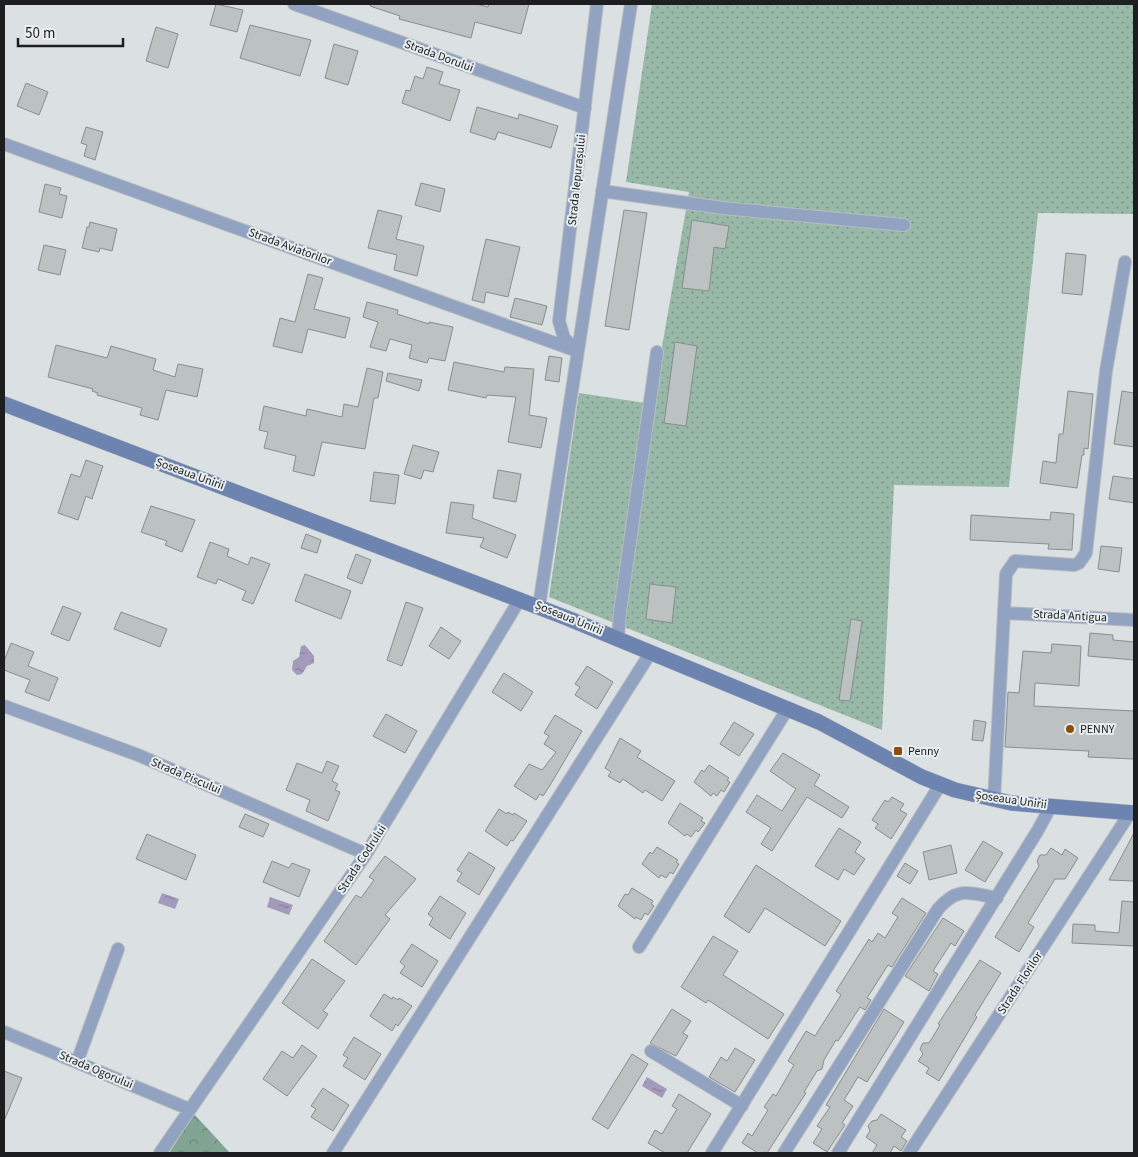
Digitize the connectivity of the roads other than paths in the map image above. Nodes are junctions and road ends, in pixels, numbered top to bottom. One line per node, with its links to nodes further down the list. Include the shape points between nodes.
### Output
1 (294, 4): 4 (street, Strada Dorului)
2 (597, 4): 4 (street, Strada Iepurașului)
3 (631, 4): 6 (street, Strada Iepurașului)
4 (585, 108): 9 (street, Strada Iepurașului, via 559,321 564,338)
5 (4, 144): 9 (street, Strada Aviatorilor)
6 (602, 191): 7 (street, via 723,208); 9 (street, Strada Iepurașului)
7 (904, 225)
8 (1125, 262): 14 (street, via 1106,371 1086,553 1074,565 1015,561 1006,574)
9 (577, 351): 13 (street, Strada Iepurașului)
10 (657, 352): 16 (street)
11 (4, 404): 12 (main road, Șoseaua Unirii)
12 (520, 599): 13 (main road, Șoseaua Unirii); 24 (street, Strada Codrului)
13 (539, 606): 16 (main road, Șoseaua Unirii)
14 (1005, 613): 15 (street, Strada Antigua); 21 (street)
15 (1134, 620)
16 (618, 638): 17 (main road, Șoseaua Unirii)
17 (651, 652): 19 (main road, Șoseaua Unirii); 34 (street)
18 (4, 706): 24 (street, Strada Piscului, via 138,755)
19 (788, 708): 20 (main road, Șoseaua Unirii); 26 (street)
20 (940, 785): 21 (main road, Șoseaua Unirii); 31 (street)
21 (994, 800): 22 (main road, Șoseaua Unirii)
22 (1050, 806): 23 (main road, Șoseaua Unirii); 25 (street)
23 (1132, 813): 38 (street, Strada Florilor)
24 (366, 854): 32 (street, Strada Codrului)
25 (997, 898): 36 (street, via 959,892 938,909); 37 (street)
26 (639, 947)
27 (118, 949): 30 (street)
28 (4, 1032): 30 (street, Strada Ogorului)
29 (651, 1051): 31 (street)
30 (77, 1062): 32 (street, Strada Ogorului)
31 (742, 1106): 35 (street)
32 (189, 1109): 33 (street, Strada Codrului)
33 (160, 1153)
34 (333, 1153)
35 (712, 1153)
36 (784, 1153)
37 (838, 1153)
38 (909, 1153)

